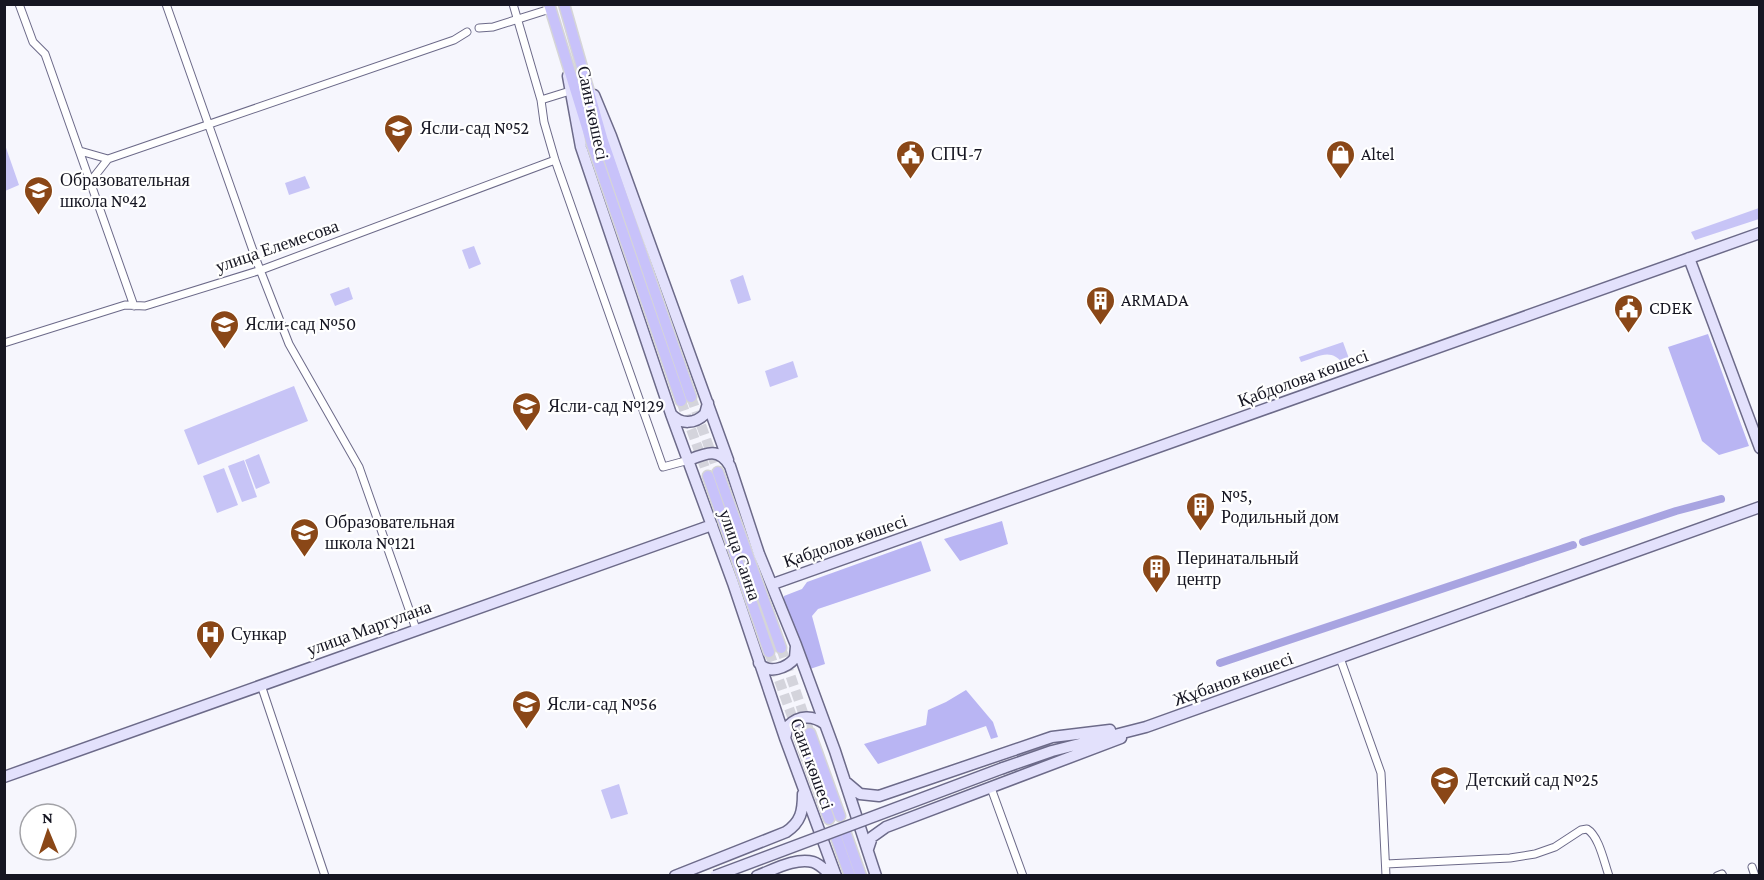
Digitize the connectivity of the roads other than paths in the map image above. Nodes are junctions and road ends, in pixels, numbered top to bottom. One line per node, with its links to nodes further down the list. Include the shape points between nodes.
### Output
1 (18, 4): 14 (street, via 33,42 45,54)
2 (166, 4): 13 (street)
3 (513, 4): 6 (street)
4 (564, 4): 10 (main road, Саин көшесі)
5 (550, 7): 6 (street); 9 (main road)
6 (518, 18): 7 (street); 12 (street)
7 (479, 28)
8 (467, 32): 13 (street, via 454,40)
9 (564, 52): 10 (main road, Саин көшесі, via 592,144 686,399); 11 (main road, Саин көшесі)
10 (583, 71): 23 (main road, Саин көшесі, via 611,136)
11 (570, 92): 12 (street); 24 (main road, Саин көшесі, via 581,147)
12 (542, 100): 16 (street)
13 (210, 125): 15 (street); 20 (street)
14 (80, 151): 15 (street); 17 (street)
15 (108, 159): 17 (street)
16 (555, 160): 20 (street, улица Елемесова); 26 (street, via 663,466)
17 (90, 182): 21 (street)
18 (1760, 233): 19 (main road)
19 (1689, 258): 25 (main road); 30 (main road, Қабдолова көшесі)
20 (261, 270): 21 (street, улица Елемесова); 32 (street, via 289,344 359,466)
21 (134, 306): 22 (street, улица Елемесова, via 124,305)
22 (4, 344)
23 (708, 402): 24 (main road, via 705,414 693,421 678,420); 27 (main road, Саин көшесі)
24 (671, 414): 26 (main road, Саин көшесі)
25 (1760, 448)
26 (689, 460): 27 (main road, via 716,453 725,457); 29 (main road, улица Саина)
27 (730, 466): 31 (main road, Саин көшесі)
28 (1760, 507): 36 (main road, Жұбанов көшесі)
29 (712, 525): 32 (main road, улица Маргулана); 37 (main road, улица Саина)
30 (928, 530): 31 (main road, Қабдолов көшесі)
31 (773, 584): 33 (main road, Саин көшесі)
32 (416, 629): 38 (main road, улица Маргулана)
33 (796, 645): 37 (main road, via 795,657 783,668 768,669); 39 (main road, Саин көшесі)
34 (781, 648): 35 (main road, via 712,474)
35 (770, 652)
36 (1340, 658): 40 (main road, Жұбанов көшесі); 49 (street, via 1381,772)
37 (759, 662): 42 (main road, Саин көшесі)
38 (261, 685): 43 (main road, улица Маргулана); 51 (street)
39 (825, 724): 42 (main road, via 800,718 788,726); 44 (main road, Саин көшесі)
40 (1146, 727): 44 (main road, via 1052,737 879,796 860,794); 46 (main road); 53 (main road, Жұбанов көшесі, bridge, via 1052,751)
41 (804, 735): 47 (main road, Саин көшесі)
42 (785, 738): 45 (main road, Саин көшесі)
43 (4, 777)
44 (844, 780): 48 (main road, Саин көшесі)
45 (803, 788): 52 (main road, via 803,811 792,827); 55 (main road, Саин көшесі)
46 (991, 788): 48 (main road, via 879,830); 59 (street)
47 (834, 818)
48 (868, 849): 58 (main road, Саин көшесі)
49 (1386, 864): 60 (street); 61 (street, via 1535,854 1587,829 1595,838)
50 (1752, 867): 64 (street)
51 (325, 876)
52 (675, 876)
53 (715, 876)
54 (757, 876): 55 (main road, via 804,861)
55 (834, 876)
56 (850, 876): 57 (main road, via 841,835)
57 (861, 876)
58 (876, 876)
59 (1023, 876)
60 (1386, 876)
61 (1609, 876)
62 (1717, 876): 63 (street)
63 (1723, 876)
64 (1755, 876)

